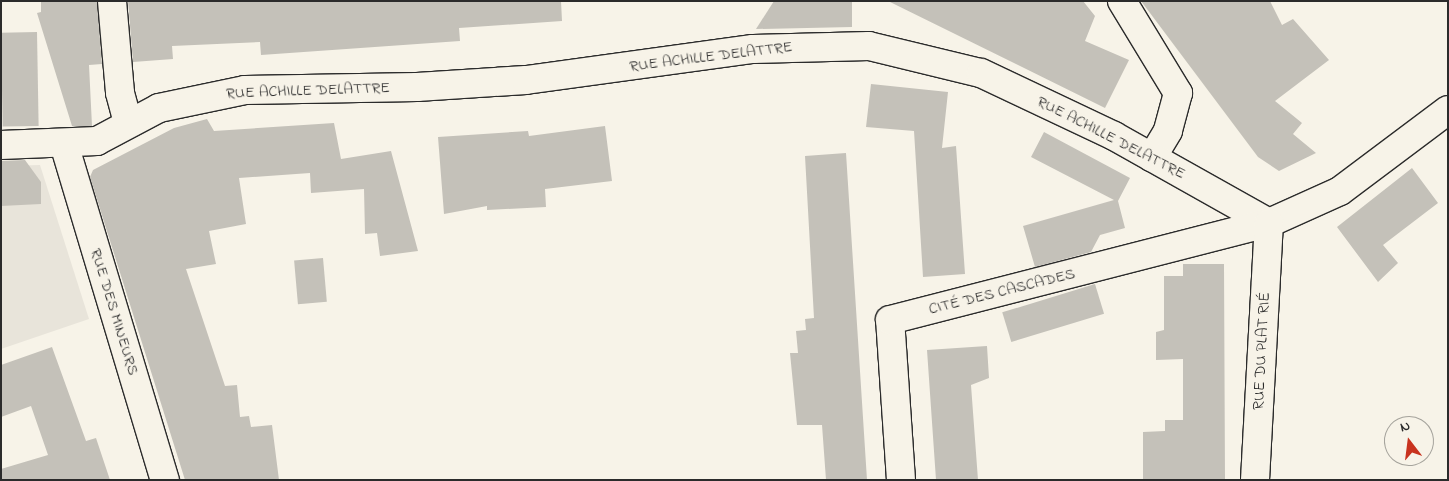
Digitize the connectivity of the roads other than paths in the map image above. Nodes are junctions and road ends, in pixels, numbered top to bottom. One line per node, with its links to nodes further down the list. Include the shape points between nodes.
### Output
1 (112, 1): 4 (street, via 120,93)
2 (1122, 1): 7 (street, via 1178,93 1168,130)
3 (1448, 110): 8 (street, via 1340,190)
4 (128, 122): 5 (street, RUE ACHILLE DELATTRE, via 97,141); 7 (street, RUE ACHILLE DELATTRE, via 199,97 245,90 516,81 754,49 869,46 981,73)
5 (64, 144): 6 (street, RUE ACHILLE DELATTRE); 9 (street, RUE DES MINEURS)
6 (1, 145)
7 (1152, 158): 8 (street, RUE ACHILLE DELATTRE)
8 (1269, 223): 10 (street, CITÉ DES CASCADES, via 890,320); 11 (street, RUE DU PLAT RIÉ)
9 (165, 480)
10 (901, 480)
11 (1255, 480)

